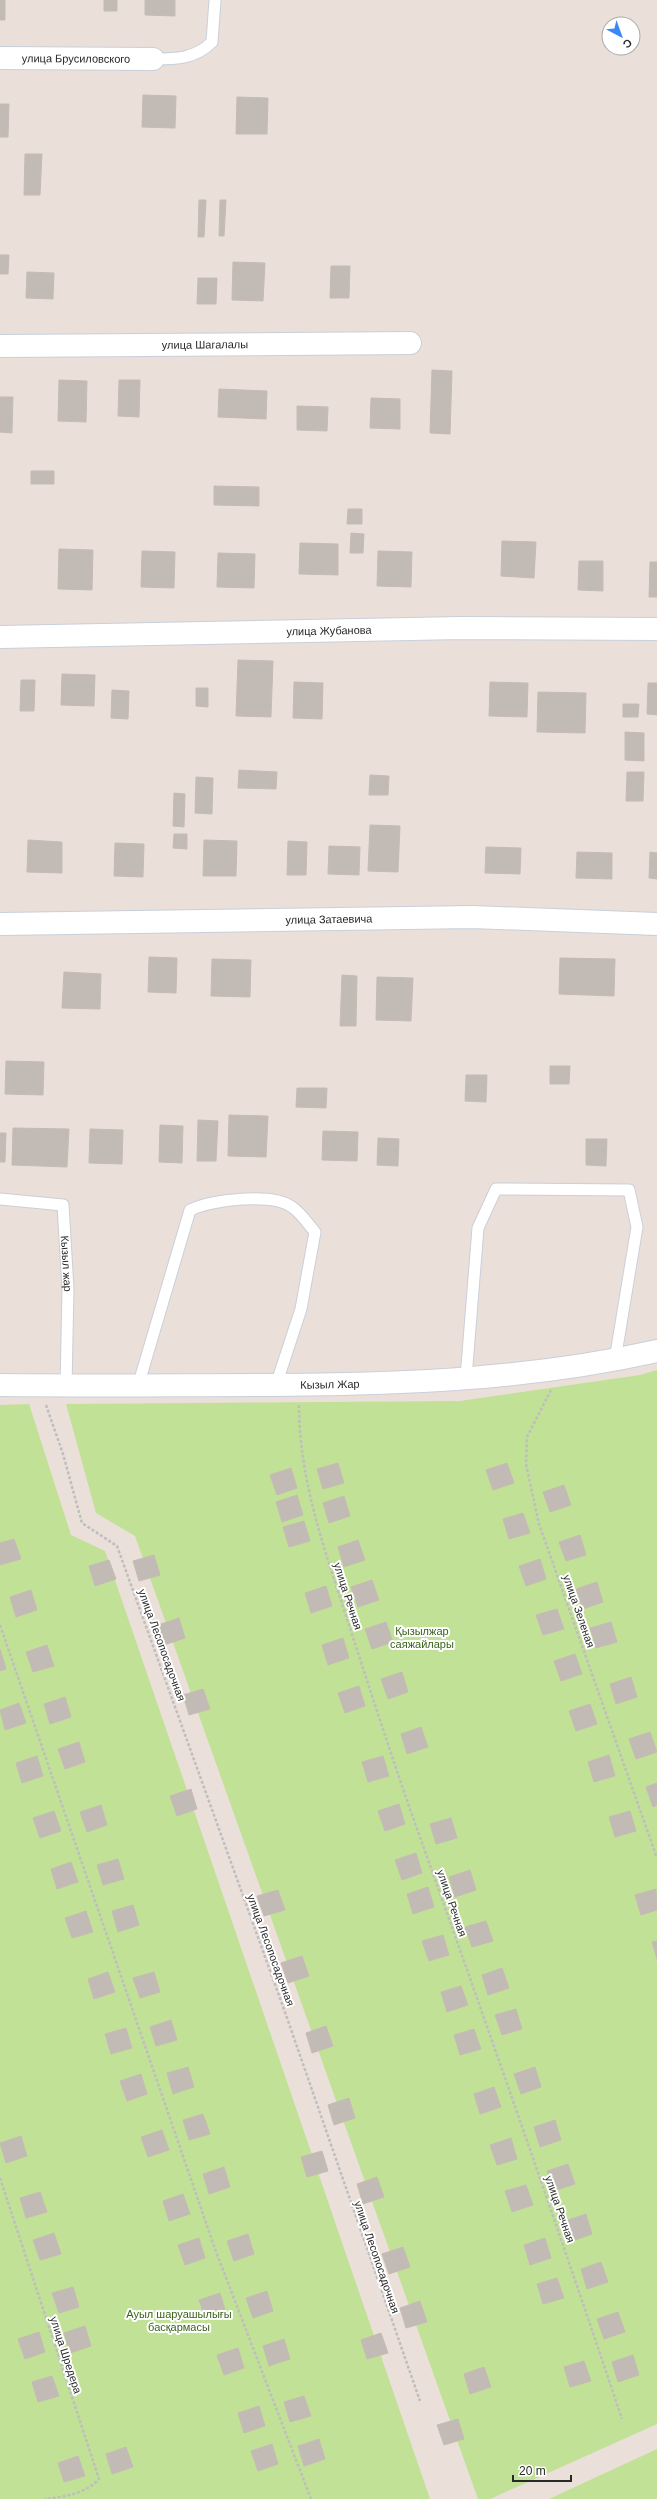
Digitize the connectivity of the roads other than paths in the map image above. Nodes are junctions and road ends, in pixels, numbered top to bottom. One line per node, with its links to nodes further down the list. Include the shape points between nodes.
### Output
1 (215, 0): 3 (lane, via 212,42 205,50 183,59)
2 (0, 58): 3 (street, улица Брусиловского)
3 (153, 59)
4 (410, 343): 5 (street, улица Шагалалы)
5 (0, 346)
6 (657, 629): 7 (street, улица Жубанова, via 462,628)
7 (0, 638)
8 (0, 924): 9 (street, улица Затаевича, via 473,917)
9 (657, 924)
10 (0, 1200): 16 (lane, Кызыл жар, via 63,1204 68,1289)
11 (657, 1351): 12 (street, Кызыл Жар)
12 (615, 1360): 13 (street, Кызыл Жар, via 559,1369); 13 (lane, via 637,1227 629,1190 496,1189 478,1228)
13 (466, 1378): 15 (street, Кызыл Жар)
14 (0, 1385): 16 (street, Кызыл Жар)
15 (276, 1385): 17 (street, Кызыл Жар); 17 (lane, via 301,1309 315,1232 292,1206 266,1198 203,1204 190,1210)
16 (66, 1386): 17 (street, Кызыл Жар)
17 (138, 1386)

